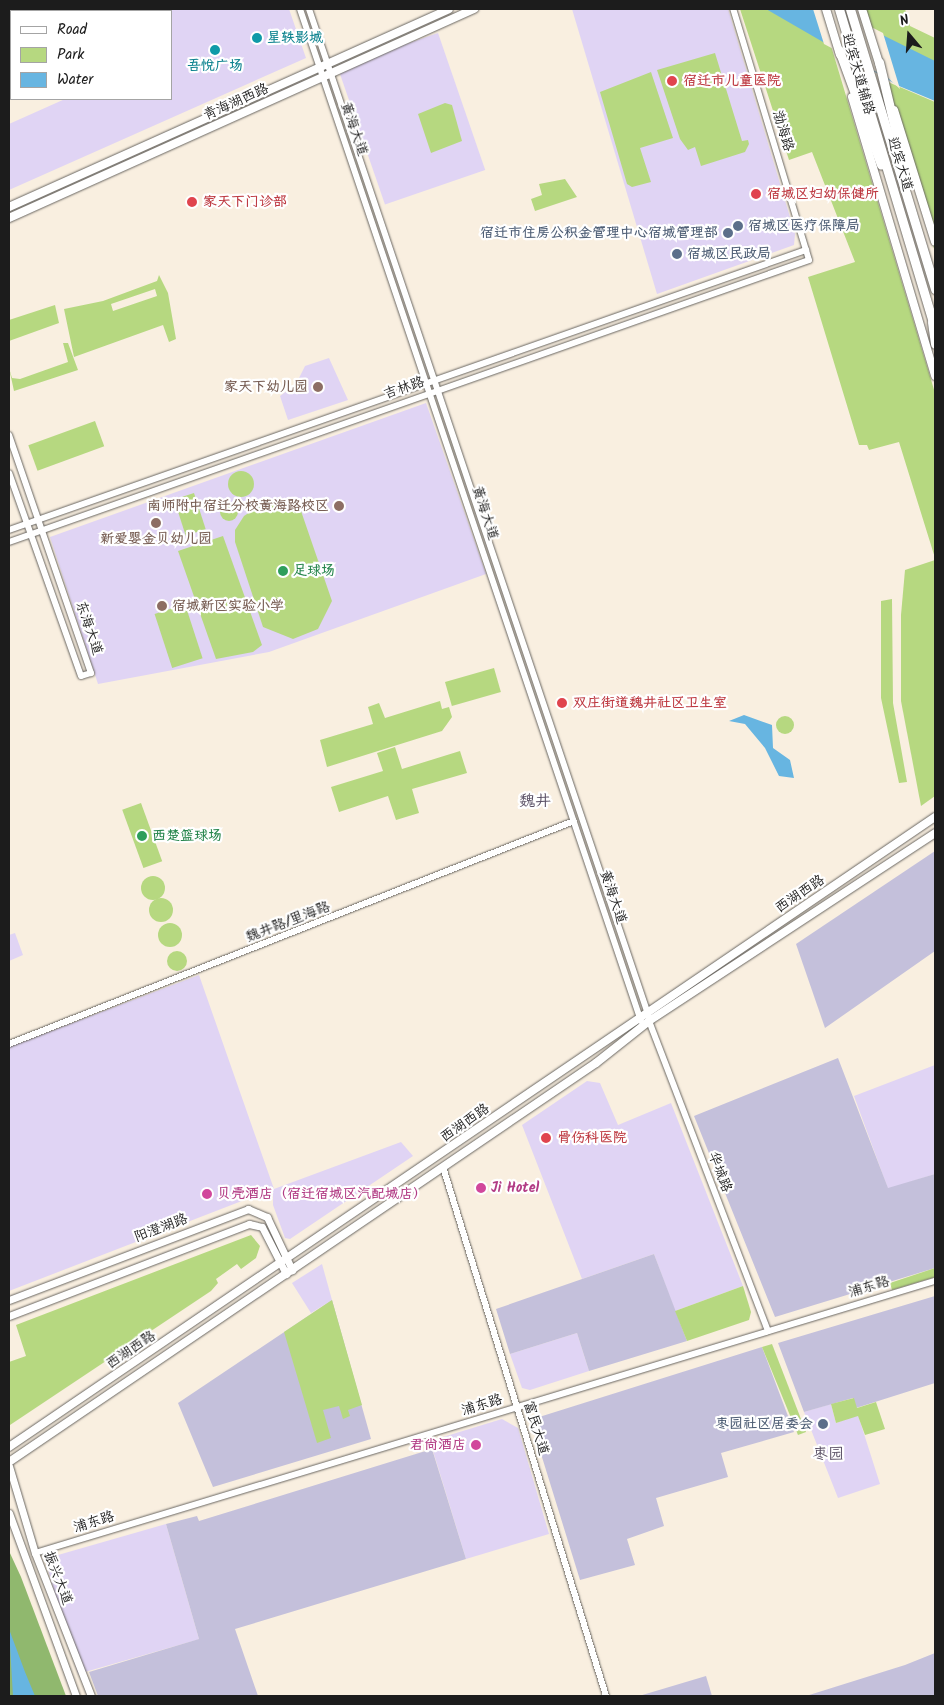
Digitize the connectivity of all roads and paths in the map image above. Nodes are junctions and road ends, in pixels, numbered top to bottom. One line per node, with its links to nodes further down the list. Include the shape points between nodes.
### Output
1 (300, 9): 13 (street, 黄海大道)
2 (309, 9): 12 (street, 黄海大道)
3 (449, 9): 12 (main road, 青海湖西路)
4 (474, 9): 14 (main road, 青海湖西路)
5 (732, 9): 21 (street, 渤海路)
6 (826, 9): 10 (main road, 迎宾大道辅路)
7 (839, 9): 24 (highway, 迎宾大道)
8 (850, 9): 19 (highway, 迎宾大道)
9 (863, 10): 11 (main road, 迎宾大道辅路)
10 (839, 50): 24 (highway); 28 (main road, 迎宾大道辅路)
11 (879, 62): 16 (highway)
12 (328, 64): 13 (main road, 青海湖西路); 14 (street, 黄海大道)
13 (320, 68): 15 (street, 黄海大道); 17 (main road, 青海湖西路)
14 (331, 74): 15 (main road, 青海湖西路); 29 (street, 黄海大道)
15 (323, 78): 18 (main road, 青海湖西路); 30 (street, 黄海大道)
16 (885, 85): 19 (highway); 20 (main road, 迎宾大道辅路)
17 (9, 207)
18 (9, 218)
19 (914, 220): 23 (highway, 迎宾大道)
20 (935, 242)
21 (806, 250): 22 (street, 渤海路); 29 (street, 吉林路)
22 (809, 260): 31 (street, 吉林路)
23 (935, 289)
24 (926, 299): 25 (highway, 迎宾大道)
25 (930, 312): 26 (highway, 迎宾大道); 27 (highway)
26 (935, 328)
27 (935, 344)
28 (935, 376)
29 (437, 380): 30 (street, 吉林路); 31 (street, 黄海大道)
30 (428, 383): 32 (street, 黄海大道); 35 (street, 吉林路)
31 (440, 389): 32 (street, 吉林路); 45 (street, 黄海大道)
32 (431, 391): 38 (street, 吉林路); 42 (street, 黄海大道)
33 (9, 435): 35 (street, 东海大道)
34 (9, 473): 36 (street, 东海大道)
35 (39, 519): 36 (street, 吉林路); 38 (street, 东海大道)
36 (27, 524): 37 (street, 吉林路); 39 (street, 东海大道)
37 (9, 530)
38 (42, 530): 39 (street, 吉林路); 39 (street, 东海大道, via 91,673 82,676)
39 (30, 534): 40 (street, 吉林路)
40 (9, 542)
41 (935, 817): 45 (main road, 西湖西路)
42 (574, 821): 44 (street, 黄海大道); 46 (street, 魏井路/里海路)
43 (934, 833): 45 (main road, 西湖西路)
44 (640, 1017): 45 (main road, 西湖西路); 48 (main road, 西湖西路)
45 (648, 1020): 47 (main road, 西湖西路, via 596,1063); 53 (street, 华城路)
46 (9, 1044)
47 (443, 1167): 49 (main road, 西湖西路); 54 (street, 富民大道)
48 (284, 1262): 49 (main road, 阳澄湖路); 51 (main road, 阳澄湖路, via 267,1217 248,1209); 52 (main road, 阳澄湖路, via 262,1227 249,1224); 55 (main road, 西湖西路)
49 (289, 1272): 56 (main road, 西湖西路)
50 (935, 1281): 53 (street, 浦东路)
51 (9, 1300)
52 (9, 1316)
53 (768, 1331): 54 (street, 浦东路)
54 (516, 1408): 59 (street, 浦东路); 62 (street, 富民大道)
55 (9, 1447)
56 (9, 1462)
57 (9, 1466): 59 (main road, 振兴大道)
58 (9, 1513): 60 (main road, 振兴大道)
59 (35, 1553): 61 (main road, 振兴大道)
60 (76, 1696)
61 (91, 1696)
62 (606, 1696)

